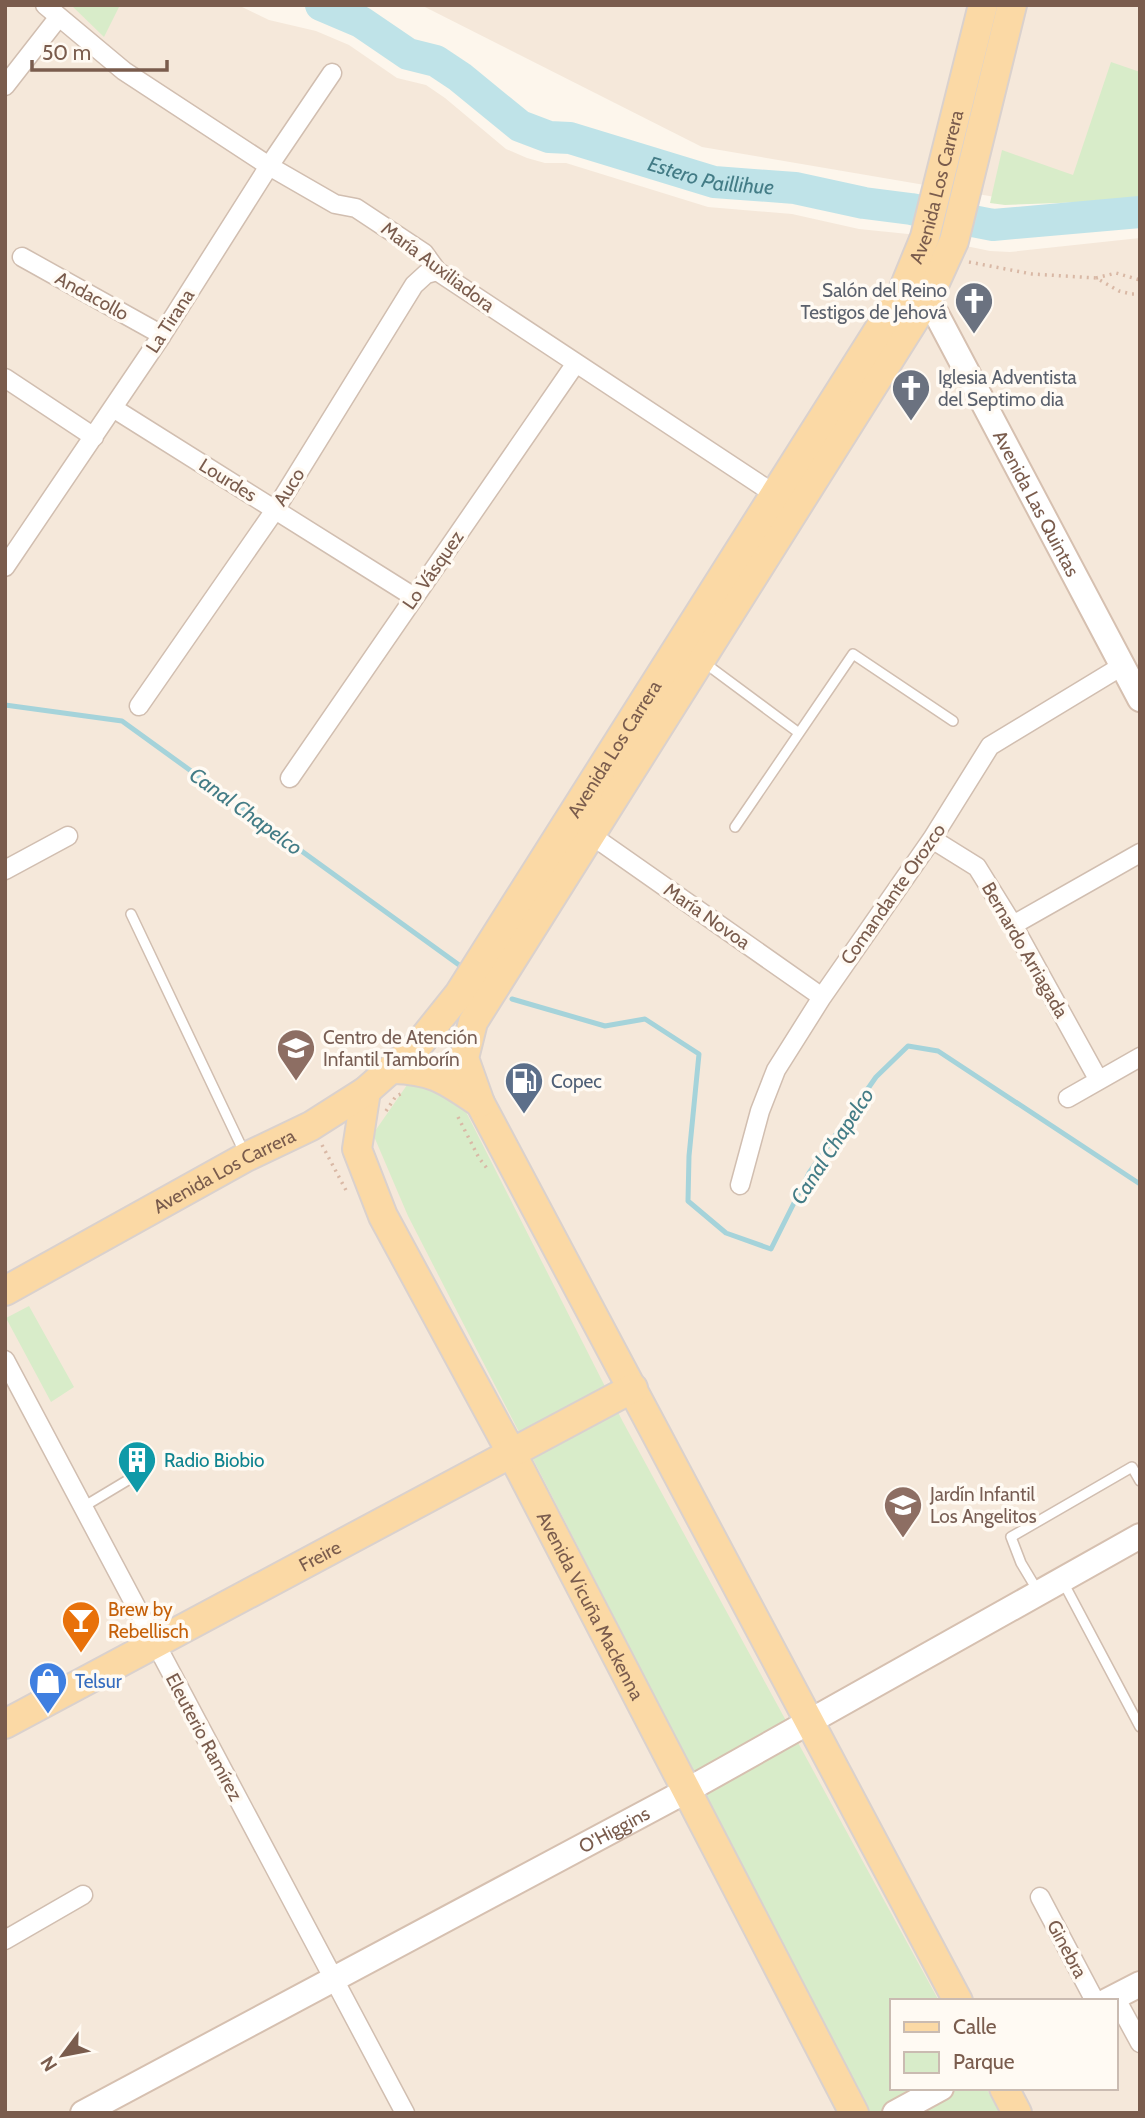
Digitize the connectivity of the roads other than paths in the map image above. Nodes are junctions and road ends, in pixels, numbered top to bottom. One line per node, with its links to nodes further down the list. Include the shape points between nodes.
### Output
1 (983, 5): 8 (main road, Avenida Los Carrera)
2 (1012, 5): 10 (main road, Avenida Los Carrera, via 950,249)
3 (52, 12): 5 (street); 6 (street, María Auxiliadora, via 124,71)
4 (332, 73): 6 (street, La Tirana)
5 (8, 78)
6 (269, 166): 9 (street, María Auxiliadora, via 335,204 356,208 425,253); 11 (street, La Tirana)
7 (23, 257): 11 (street, Andacollo)
8 (913, 270): 10 (street, Avenida Las Quintas); 16 (main road, Avenida Los Carrera)
9 (437, 271): 12 (street, María Auxiliadora); 17 (street, Auco, via 414,285)
10 (928, 298): 16 (main road, Avenida Los Carrera); 21 (street, Avenida Las Quintas)
11 (162, 335): 14 (street, La Tirana)
12 (576, 363): 16 (street, María Auxiliadora); 19 (street, Lo Vásquez)
13 (5, 378): 15 (street)
14 (113, 408): 15 (street, La Tirana); 17 (street, Lourdes)
15 (94, 437): 18 (street, La Tirana)
16 (786, 501): 20 (main road, Avenida Los Carrera); 37 (main road, Avenida Los Carrera, via 459,994)
17 (275, 510): 19 (street, Lourdes); 23 (street, Auco)
18 (5, 567)
19 (414, 597): 26 (street, Lo Vásquez)
20 (701, 660): 25 (lane); 28 (main road, Avenida Los Carrera)
21 (1122, 666): 22 (street, Avenida Las Quintas); 30 (street, Comandante Orozco, via 990,746)
22 (1140, 699)
23 (139, 706)
24 (953, 721): 25 (lane, via 853,654)
25 (799, 733): 27 (lane)
26 (290, 778)
27 (735, 827)
28 (591, 835): 35 (street, María Novoa); 41 (main road, Avenida Los Carrera, via 473,1022 464,1058)
29 (68, 836): 32 (street)
30 (932, 839): 34 (street, Bernardo Arriagada, via 977,867); 35 (street, Comandante Orozco)
31 (1140, 853): 34 (street)
32 (5, 870)
33 (131, 914): 42 (lane)
34 (1013, 925): 38 (street, Bernardo Arriagada)
35 (822, 997): 43 (street, Comandante Orozco, via 776,1070)
36 (1140, 1057): 38 (street)
37 (393, 1069): 39 (main road, Avenida Los Carrera); 41 (main road, via 442,1077)
38 (1098, 1079): 40 (street)
39 (366, 1091): 42 (main road, Avenida Los Carrera, via 311,1126); 47 (main road, Avenida Vicuña Mackenna, via 357,1149 383,1216)
40 (1068, 1098)
41 (480, 1103): 46 (main road)
42 (246, 1157): 44 (main road, Avenida Los Carrera)
43 (740, 1185)
44 (5, 1291)
45 (5, 1360): 50 (street, Eleuterio Ramírez)
46 (633, 1388): 47 (main road, Freire); 55 (main road)
47 (511, 1452): 54 (main road, Freire); 58 (main road, Avenida Vicuña Mackenna)
48 (148, 1468): 50 (lane)
49 (1140, 1481): 53 (lane, via 1132,1467 1011,1537)
50 (83, 1507): 54 (street, Eleuterio Ramírez)
51 (1140, 1536): 52 (street, O'Higgins)
52 (1062, 1579): 53 (street, O'Higgins); 57 (lane)
53 (1039, 1592): 55 (street, O'Higgins)
54 (155, 1644): 56 (main road, Freire); 62 (street, Eleuterio Ramírez)
55 (810, 1721): 58 (street, O'Higgins); 64 (main road)
56 (5, 1724)
57 (1140, 1727)
58 (687, 1791): 62 (street, O'Higgins); 72 (main road, Avenida Vicuña Mackenna)
59 (83, 1895): 61 (street)
60 (1040, 1897): 65 (street, Ginebra)
61 (5, 1940)
62 (333, 1979): 70 (street, O'Higgins); 71 (street, Eleuterio Ramírez)
63 (1140, 1984): 65 (street)
64 (957, 1999)
65 (1106, 1999)
66 (1117, 2013): 67 (street, Ginebra)
67 (1140, 2043)
68 (938, 2090): 73 (street)
69 (1005, 2090): 74 (main road)
70 (83, 2113)
71 (405, 2113)
72 (853, 2113)
73 (895, 2113)
74 (1017, 2113)

